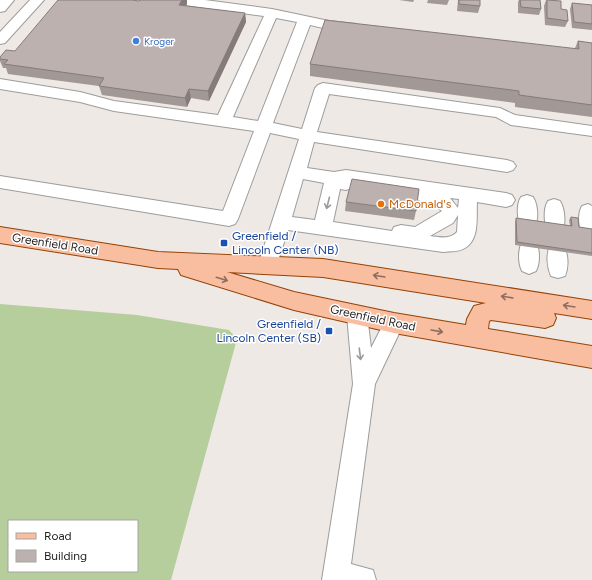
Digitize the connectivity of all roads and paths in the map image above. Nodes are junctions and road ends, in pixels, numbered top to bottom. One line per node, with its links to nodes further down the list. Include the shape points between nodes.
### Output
1 (7, 0): 4 (lane)
2 (37, 0): 9 (lane)
3 (176, 0): 5 (lane)
4 (0, 8)
5 (272, 13): 6 (lane); 12 (lane)
6 (305, 20): 7 (lane); 13 (lane)
7 (368, 29)
8 (28, 33): 9 (lane)
9 (4, 35)
10 (5, 79): 11 (lane); 12 (lane, via 114,106)
11 (0, 101)
12 (223, 121): 13 (lane)
13 (265, 127): 15 (lane); 19 (lane, via 229,220)
14 (592, 131): 15 (lane, via 511,120 500,113 323,88)
15 (308, 136): 16 (lane); 17 (lane)
16 (507, 166)
17 (297, 172): 18 (lane); 25 (lane)
18 (334, 178): 20 (lane, via 346,176); 28 (lane, one-way to 28); 30 (lane, via 345,184 436,197 446,203 455,221 455,228 451,234 444,236 387,230)
19 (0, 182)
20 (468, 194): 21 (lane); 30 (lane, via 466,234 458,243 443,245)
21 (506, 200)
22 (527, 202): 26 (lane)
23 (554, 206): 27 (lane)
24 (588, 211): 29 (lane)
25 (281, 222): 28 (lane); 34 (lane)
26 (528, 223)
27 (556, 227)
28 (322, 228): 30 (lane)
29 (590, 232)
30 (366, 234)
31 (0, 235): 33 (main road, Greenfield Road)
32 (557, 251): 35 (lane)
33 (158, 260): 34 (main road, Greenfield Road); 37 (main road, Greenfield Road, one-way to 37, via 294,301)
34 (268, 265): 36 (main road, Greenfield Road, one-way to 34, via 323,268)
35 (558, 270)
36 (592, 310)
37 (357, 315): 38 (main road, Greenfield Road); 44 (lane, one-way to 44)
38 (394, 323): 40 (main road, Greenfield Road, one-way to 40); 44 (lane)
39 (592, 325): 40 (main road, via 491,311 482,313 478,319)
40 (476, 337): 42 (main road, Greenfield Road)
41 (592, 346): 42 (main road)
42 (547, 349): 43 (main road, Greenfield Road)
43 (592, 357)
44 (364, 384): 45 (lane)
45 (335, 577): 46 (lane)
46 (363, 580)

